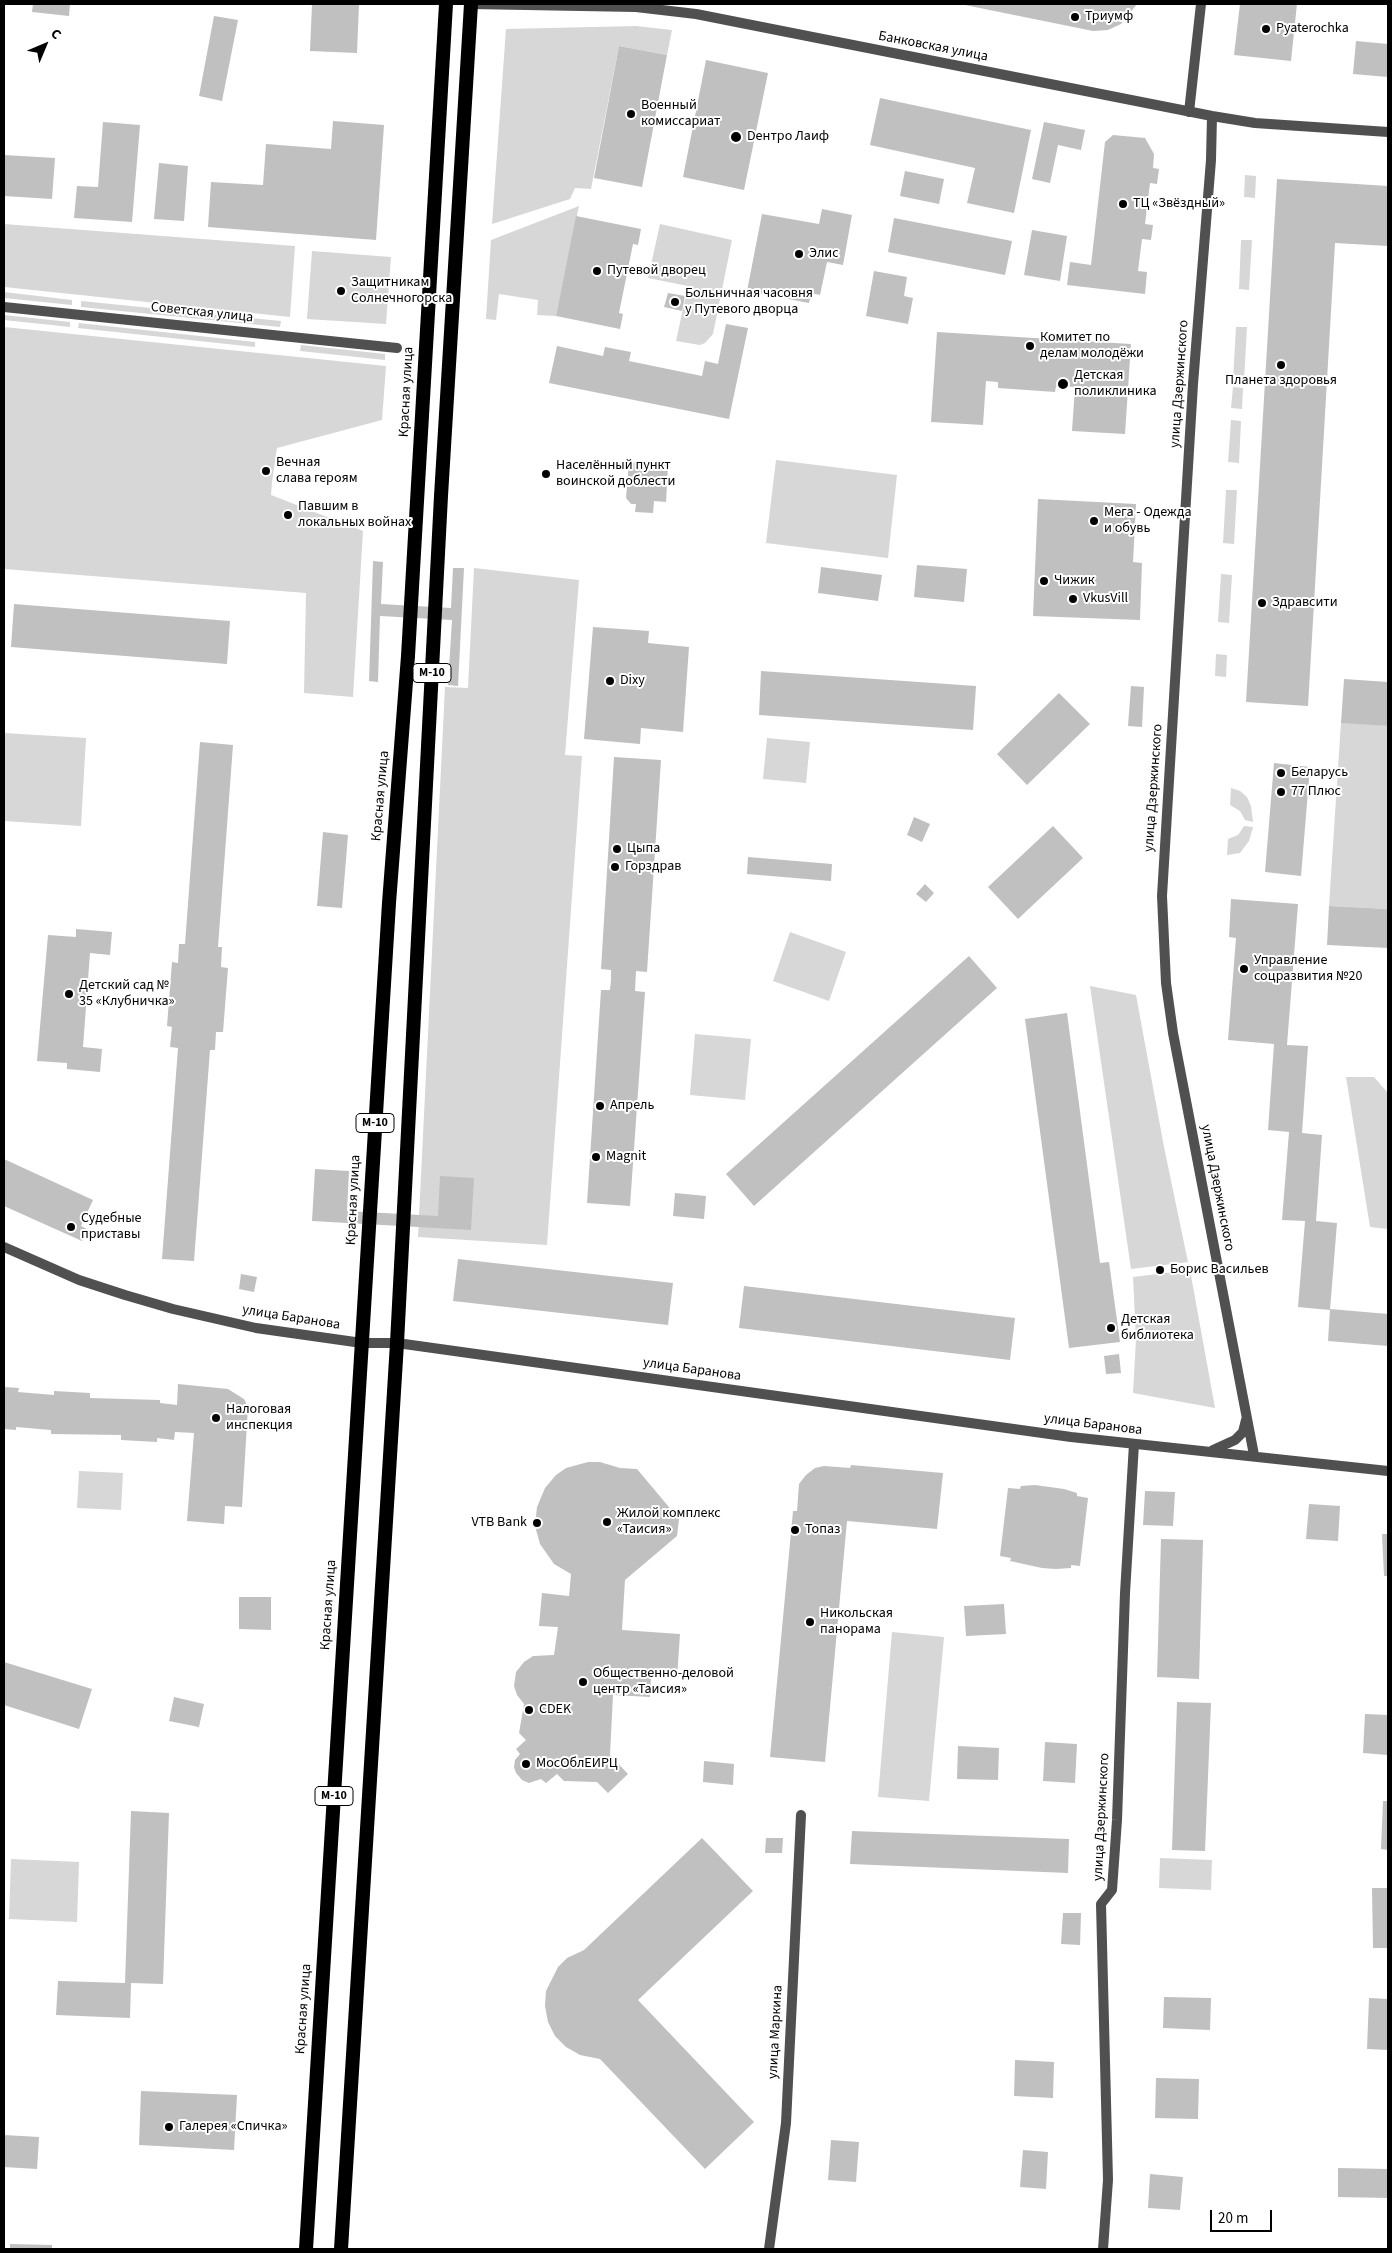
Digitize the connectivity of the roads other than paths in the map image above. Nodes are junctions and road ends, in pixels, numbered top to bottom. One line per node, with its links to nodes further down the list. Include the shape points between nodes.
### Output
1 (446, 4): 10 (highway, Красная улица / М-10, via 408,656 388,903)
2 (471, 4): 4 (street, Банковская улица, via 636,7 696,14); 11 (highway, М-10, via 441,496)
3 (1200, 4): 4 (street)
4 (1189, 112): 5 (street, Банковская улица)
5 (1212, 116): 6 (street, Банковская улица, via 1255,123); 12 (street, улица Дзержинского, via 1162,896 1166,983 1173,1034)
6 (1388, 132)
7 (4, 307): 8 (street, Советская улица)
8 (397, 348)
9 (4, 1247): 10 (street, улица Баранова, via 79,1280 173,1309 256,1328)
10 (362, 1343): 11 (street, улица Баранова); 18 (highway, Красная улица / М-10)
11 (397, 1343): 13 (street, улица Баранова); 19 (highway, М-10)
12 (1247, 1416): 14 (street, via 1243,1432 1235,1440); 15 (street, улица Дзержинского)
13 (1134, 1444): 14 (street, улица Баранова); 21 (street, улица Дзержинского, via 1112,1890 1101,1904 1108,2180)
14 (1210, 1451): 15 (street, улица Баранова)
15 (1254, 1455): 16 (street, улица Баранова)
16 (1388, 1471)
17 (800, 1815): 20 (street, улица Маркина, via 786,2123)
18 (306, 2249)
19 (341, 2249)
20 (769, 2249)
21 (1102, 2249)

